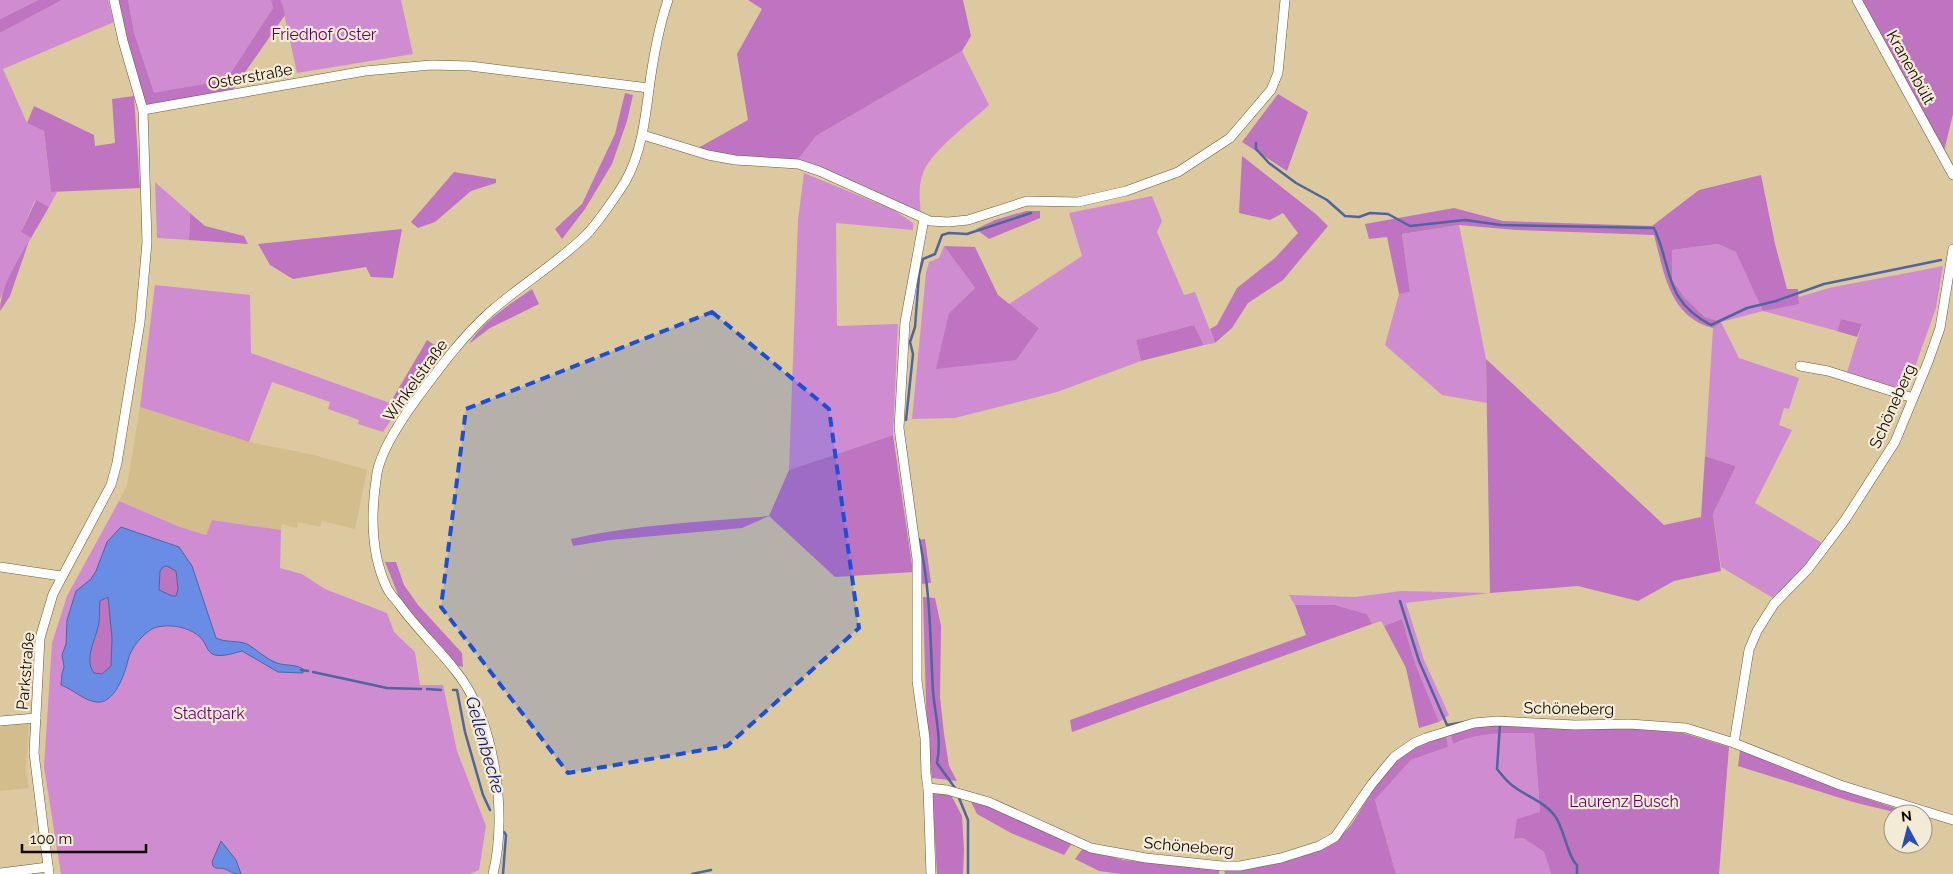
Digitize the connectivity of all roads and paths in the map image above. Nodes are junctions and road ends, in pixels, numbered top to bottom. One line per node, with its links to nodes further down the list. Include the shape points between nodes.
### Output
1 (114, 0): 6 (street)
2 (668, 0): 5 (street)
3 (1286, 0): 9 (street, via 1278,73 1270,90 1230,138 1178,172 1126,191 1078,202 1027,202 968,220)
4 (1857, 0): 8 (street, Kranenbült)
5 (649, 88): 6 (street, Osterstraße, via 470,66 431,66 365,71); 7 (street, Winkelstraße)
6 (144, 110): 14 (street, Parkstraße, via 147,242 140,322 117,463 110,485)
7 (643, 135): 9 (street, via 708,155 798,164); 22 (street, Winkelstraße, via 626,181 588,234 490,312 453,351 398,425 378,470 373,524 376,553 387,589 457,671 487,731 499,797 498,855)
8 (1953, 176)
9 (924, 219): 18 (street, via 905,322 899,428 917,559 917,681)
10 (1953, 249): 12 (street, Schöneberg, via 1940,328)
11 (1800, 366): 12 (street, via 1828,370)
12 (1913, 398): 17 (street, Schöneberg, via 1884,462 1813,562 1774,604 1757,631 1749,650)
13 (0, 568): 14 (street)
14 (61, 576): 15 (street, Parkstraße, via 40,638)
15 (36, 718): 16 (street); 20 (street, Parkstraße, via 35,768)
16 (0, 721)
17 (1734, 743): 18 (street, Schöneberg, via 1678,726 1474,723 1414,743 1394,757 1335,837 1320,846 1281,858 1240,866 1146,858 1091,848 989,802); 19 (street, Schöneberg, via 1840,785)
18 (928, 788): 23 (street)
19 (1953, 820)
20 (49, 870): 21 (street)
21 (0, 873)
22 (493, 874)
23 (930, 874)

